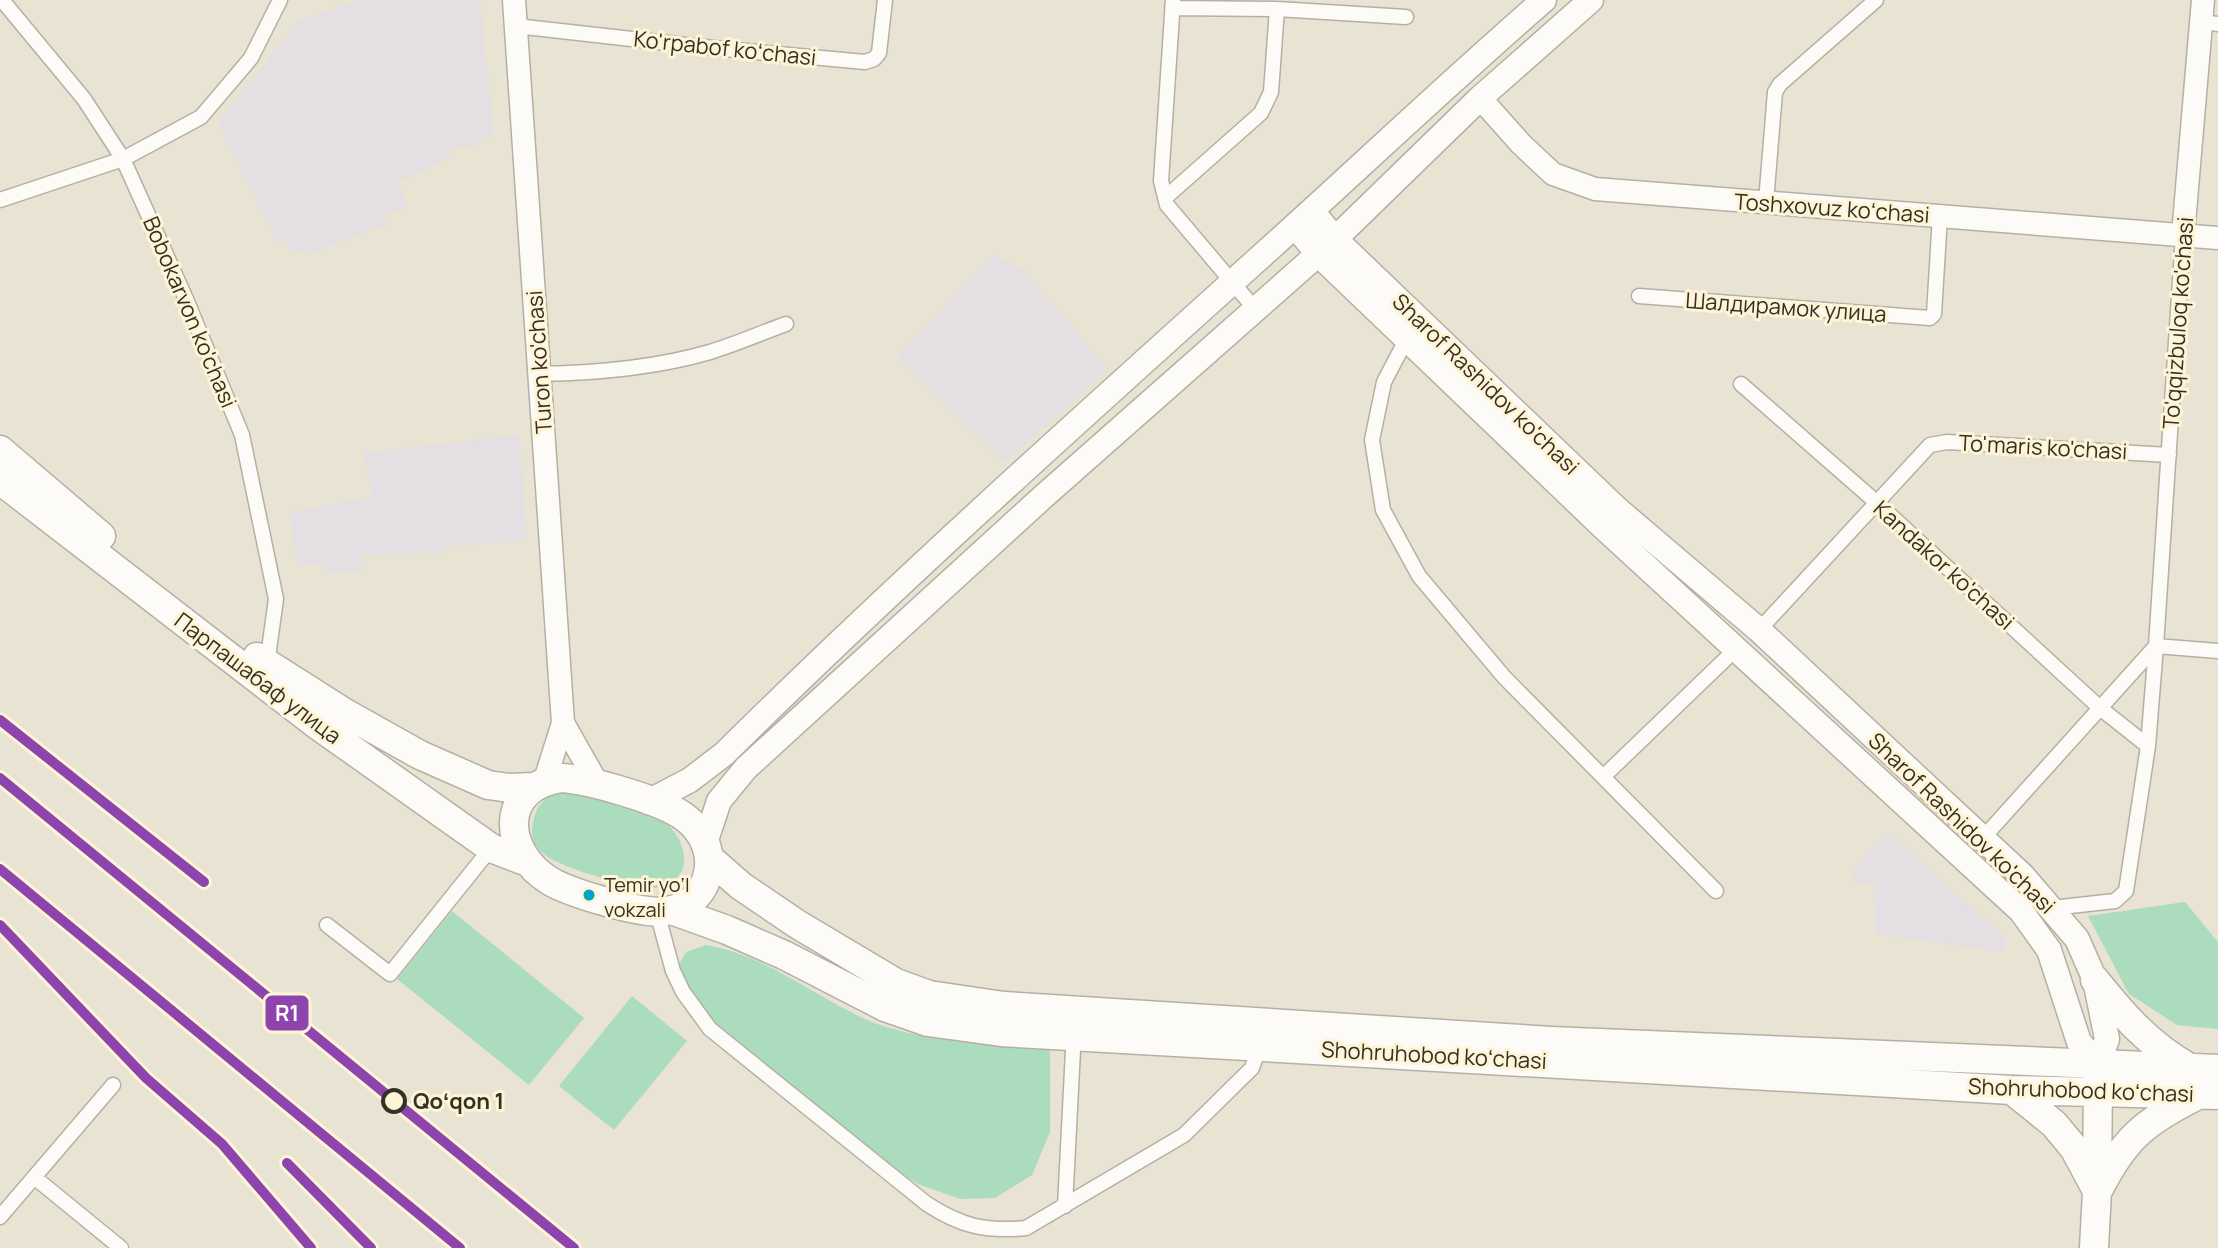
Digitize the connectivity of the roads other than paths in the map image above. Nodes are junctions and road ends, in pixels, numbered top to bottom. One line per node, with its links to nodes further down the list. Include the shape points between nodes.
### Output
1 (2, 0): 14 (street, Bobokarvon ko'chasi, via 84,99)
2 (280, 0): 14 (street, via 251,58 201,117)
3 (514, 0): 12 (street, Turon ko'chasi)
4 (885, 0): 12 (street, Ko'rpabof koʻchasi, via 879,53 865,62)
5 (1544, 0): 19 (main road)
6 (1591, 0): 13 (main road)
7 (1876, 0): 17 (street, via 1775,92)
8 (1172, 4): 9 (street); 15 (street, via 1161,181)
9 (1277, 9): 11 (street); 15 (street, via 1271,92 1261,113)
10 (2208, 15): 20 (street, To'qqizbuloq ko'chasi)
11 (1406, 17)
12 (516, 26): 28 (street, Turon ko'chasi)
13 (1480, 98): 17 (street, Toshxovuz koʻchasi, via 1553,174 1595,189); 22 (main road)
14 (123, 159): 16 (street); 39 (street, Bobokarvon ko'chasi, via 242,435 276,599)
15 (1165, 198): 23 (street)
16 (0, 200)
17 (1766, 202): 18 (street, Toshxovuz koʻchasi)
18 (1940, 216): 20 (street, Toshxovuz koʻchasi); 24 (street, Шалдирамок улица, via 1933,316)
19 (1303, 219): 22 (main road, Sharof Rashidov ko'chasi); 23 (main road)
20 (2183, 235): 21 (street, Toshxovuz koʻchasi); 31 (street, To'qqizbuloq ko'chasi)
21 (2218, 238)
22 (1326, 246): 25 (main road); 27 (main road, Sharof Rashidov ko'chasi); 35 (main road, Sharof Rashidov ko'chasi)
23 (1231, 284): 25 (street); 48 (main road, via 724,754 690,780)
24 (1639, 296)
25 (1255, 309): 51 (main road, via 746,768 719,801)
26 (786, 324): 28 (street, via 649,366)
27 (1407, 338): 37 (main road, Sharof Rashidov ko'chasi); 45 (street, via 1384,382 1372,440 1383,510 1419,576 1504,677)
28 (540, 374): 42 (street, Turon ko'chasi)
29 (1741, 384): 34 (street, Kandakor ko'chasi)
30 (0, 450): 33 (highway, Парпашабаф улица)
31 (2169, 455): 34 (street, To'maris ko'chasi, via 1938,442); 36 (street, To'qqizbuloq ko'chasi)
32 (0, 480): 33 (highway, Парпашабаф улица)
33 (30, 491): 39 (highway, Парпашабаф улица, via 121,552); 50 (highway, Парпашабаф улица, via 316,724)
34 (1876, 502): 35 (street, To'maris ko'chasi); 40 (street, Kandakor ko'chasi)
35 (1759, 630): 41 (main road, Sharof Rashidov ko'chasi)
36 (2156, 646): 38 (street); 40 (street); 44 (street, To'qqizbuloq ko'chasi)
37 (1737, 648): 43 (main road, Sharof Rashidov ko'chasi); 45 (street)
38 (2218, 651)
39 (267, 664): 46 (highway, Парпашабаф улица, via 420,755 488,785)
40 (2100, 708): 44 (street, Kandakor ko'chasi); 49 (street)
41 (1854, 718): 43 (main road); 49 (main road, Sharof Rashidov ko'chasi)
42 (563, 723): 46 (street, Turon ko'chasi); 47 (street, Turon ko'chasi)
43 (1835, 739): 62 (main road, Sharof Rashidov ko'chasi, via 2021,911 2049,950 2079,1042)
44 (2148, 746): 54 (street, To'qqizbuloq ko'chasi, via 2126,891 2115,901)
45 (1604, 776): 53 (street)
46 (540, 783): 47 (highway, via 562,778); 52 (highway, via 518,801 514,817 517,846)
47 (597, 783): 48 (highway)
48 (640, 798): 51 (highway, via 682,816)
49 (1983, 838): 54 (main road, Sharof Rashidov ko'chasi)
50 (491, 848): 52 (highway, Парпашабаф улица); 56 (street, via 390,974)
51 (707, 850): 55 (highway, via 702,891 689,904); 58 (highway, Shohruhobod koʻchasi, via 741,886 896,983 929,995)
52 (525, 861): 55 (highway, via 551,882 631,909)
53 (1716, 891)
54 (2052, 908): 57 (main road, Sharof Rashidov ko'chasi, via 2077,939)
55 (666, 912): 58 (highway, Shohruhobod koʻchasi, via 784,955 885,1007 928,1022 1001,1032); 68 (street, via 673,971 710,1029 927,1204 950,1218 999,1231 1026,1228)
56 (327, 925)
57 (2095, 980): 60 (highway, via 2133,1027); 62 (main road, Sharof Rashidov ko'chasi, via 2107,1039)
58 (1075, 1023): 59 (highway, Shohruhobod koʻchasi); 62 (highway, Shohruhobod koʻchasi, via 1551,1041); 68 (street)
59 (1260, 1045): 64 (highway, Shohruhobod koʻchasi); 68 (street, via 1252,1068 1184,1135)
60 (2189, 1067): 61 (highway, Shohruhobod koʻchasi); 62 (highway, Shohruhobod koʻchasi)
61 (2218, 1069)
62 (2098, 1079): 64 (highway, Shohruhobod koʻchasi); 65 (highway, Shohruhobod koʻchasi); 67 (highway)
63 (113, 1085): 66 (street)
64 (2012, 1090): 67 (highway, via 2054,1124)
65 (2208, 1095): 67 (highway, via 2165,1112 2134,1134)
66 (34, 1177): 69 (street); 70 (street)
67 (2097, 1191): 71 (highway)
68 (1065, 1206)
69 (0, 1217)
70 (121, 1248)
71 (2094, 1248)

